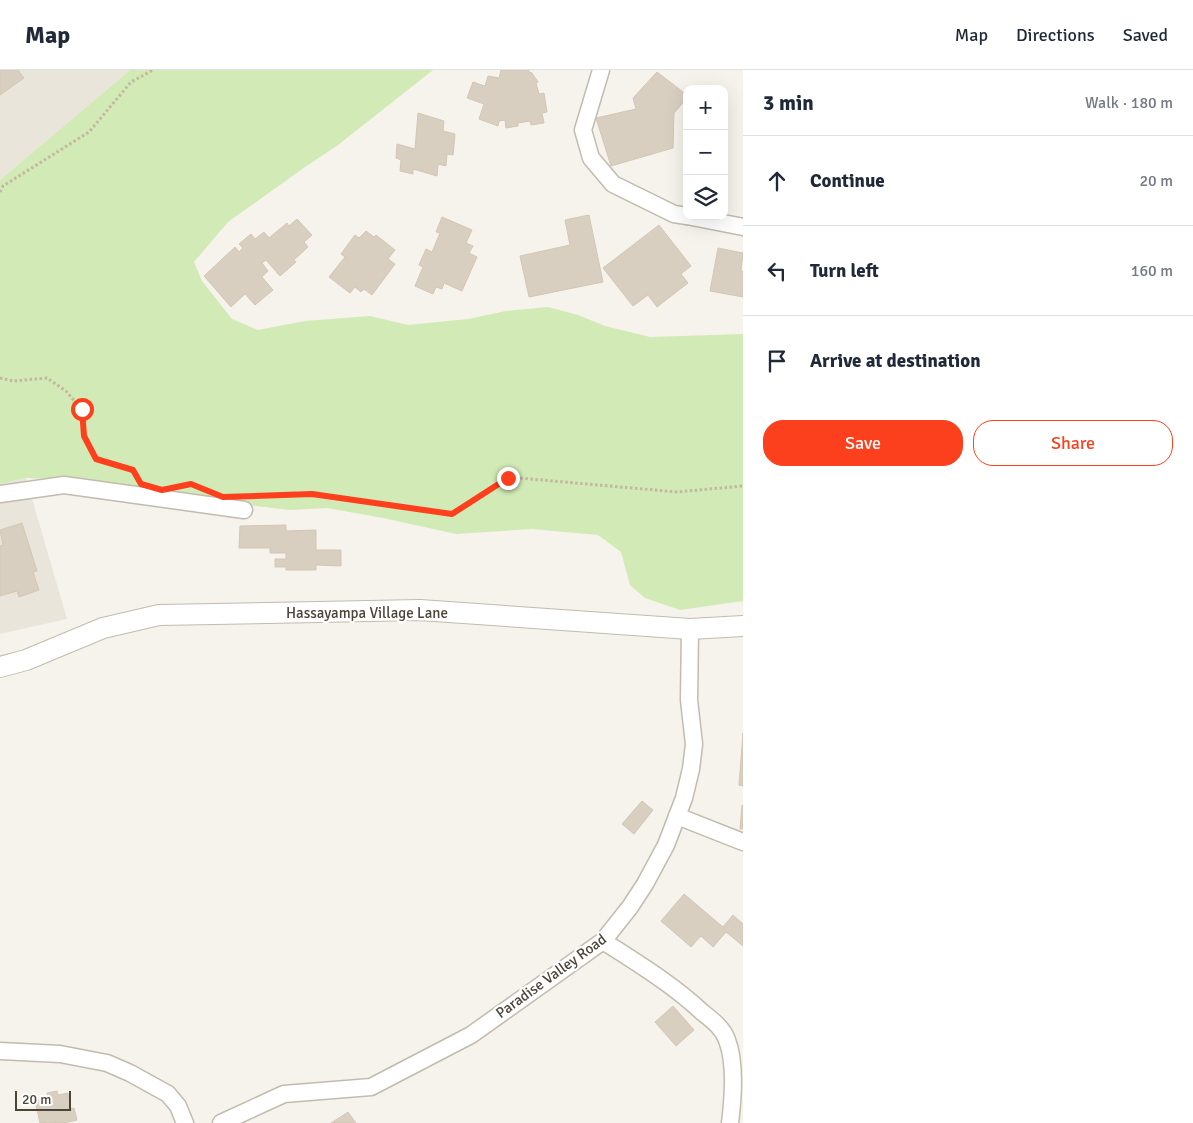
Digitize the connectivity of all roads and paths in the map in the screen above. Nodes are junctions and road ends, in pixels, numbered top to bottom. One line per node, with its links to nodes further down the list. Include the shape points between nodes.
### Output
1 (153, 70): 3 (path, via 131,82 89,132 3,186)
2 (601, 70): 4 (street, via 583,130 591,158 613,184)
3 (0, 192)
4 (683, 215)
5 (707, 220): 6 (street)
6 (743, 227)
7 (0, 378): 8 (path, via 13,381 47,378 66,391 82,409 84,436 96,459 133,470)
8 (141, 484)
9 (743, 486): 11 (path, via 677,492 508,478 452,514 312,494)
10 (0, 494): 11 (street, via 64,485)
11 (247, 503)
12 (743, 626): 13 (street, Hassayampa Village Lane)
13 (690, 629): 14 (street, Hassayampa Village Lane, via 420,610 159,615 102,628 26,660); 15 (street, Paradise Valley Road, via 689,700 694,744 691,769)
14 (0, 667)
15 (677, 816): 16 (street); 17 (street, Paradise Valley Road, via 646,884)
16 (743, 842)
17 (603, 941): 20 (street, Paradise Valley Road, via 471,1035 371,1087 284,1094); 21 (street, via 678,990 727,1038 733,1080)
18 (0, 1051): 19 (street, via 60,1054 107,1062 168,1094 178,1106)
19 (185, 1123)
20 (221, 1123)
21 (730, 1123)

